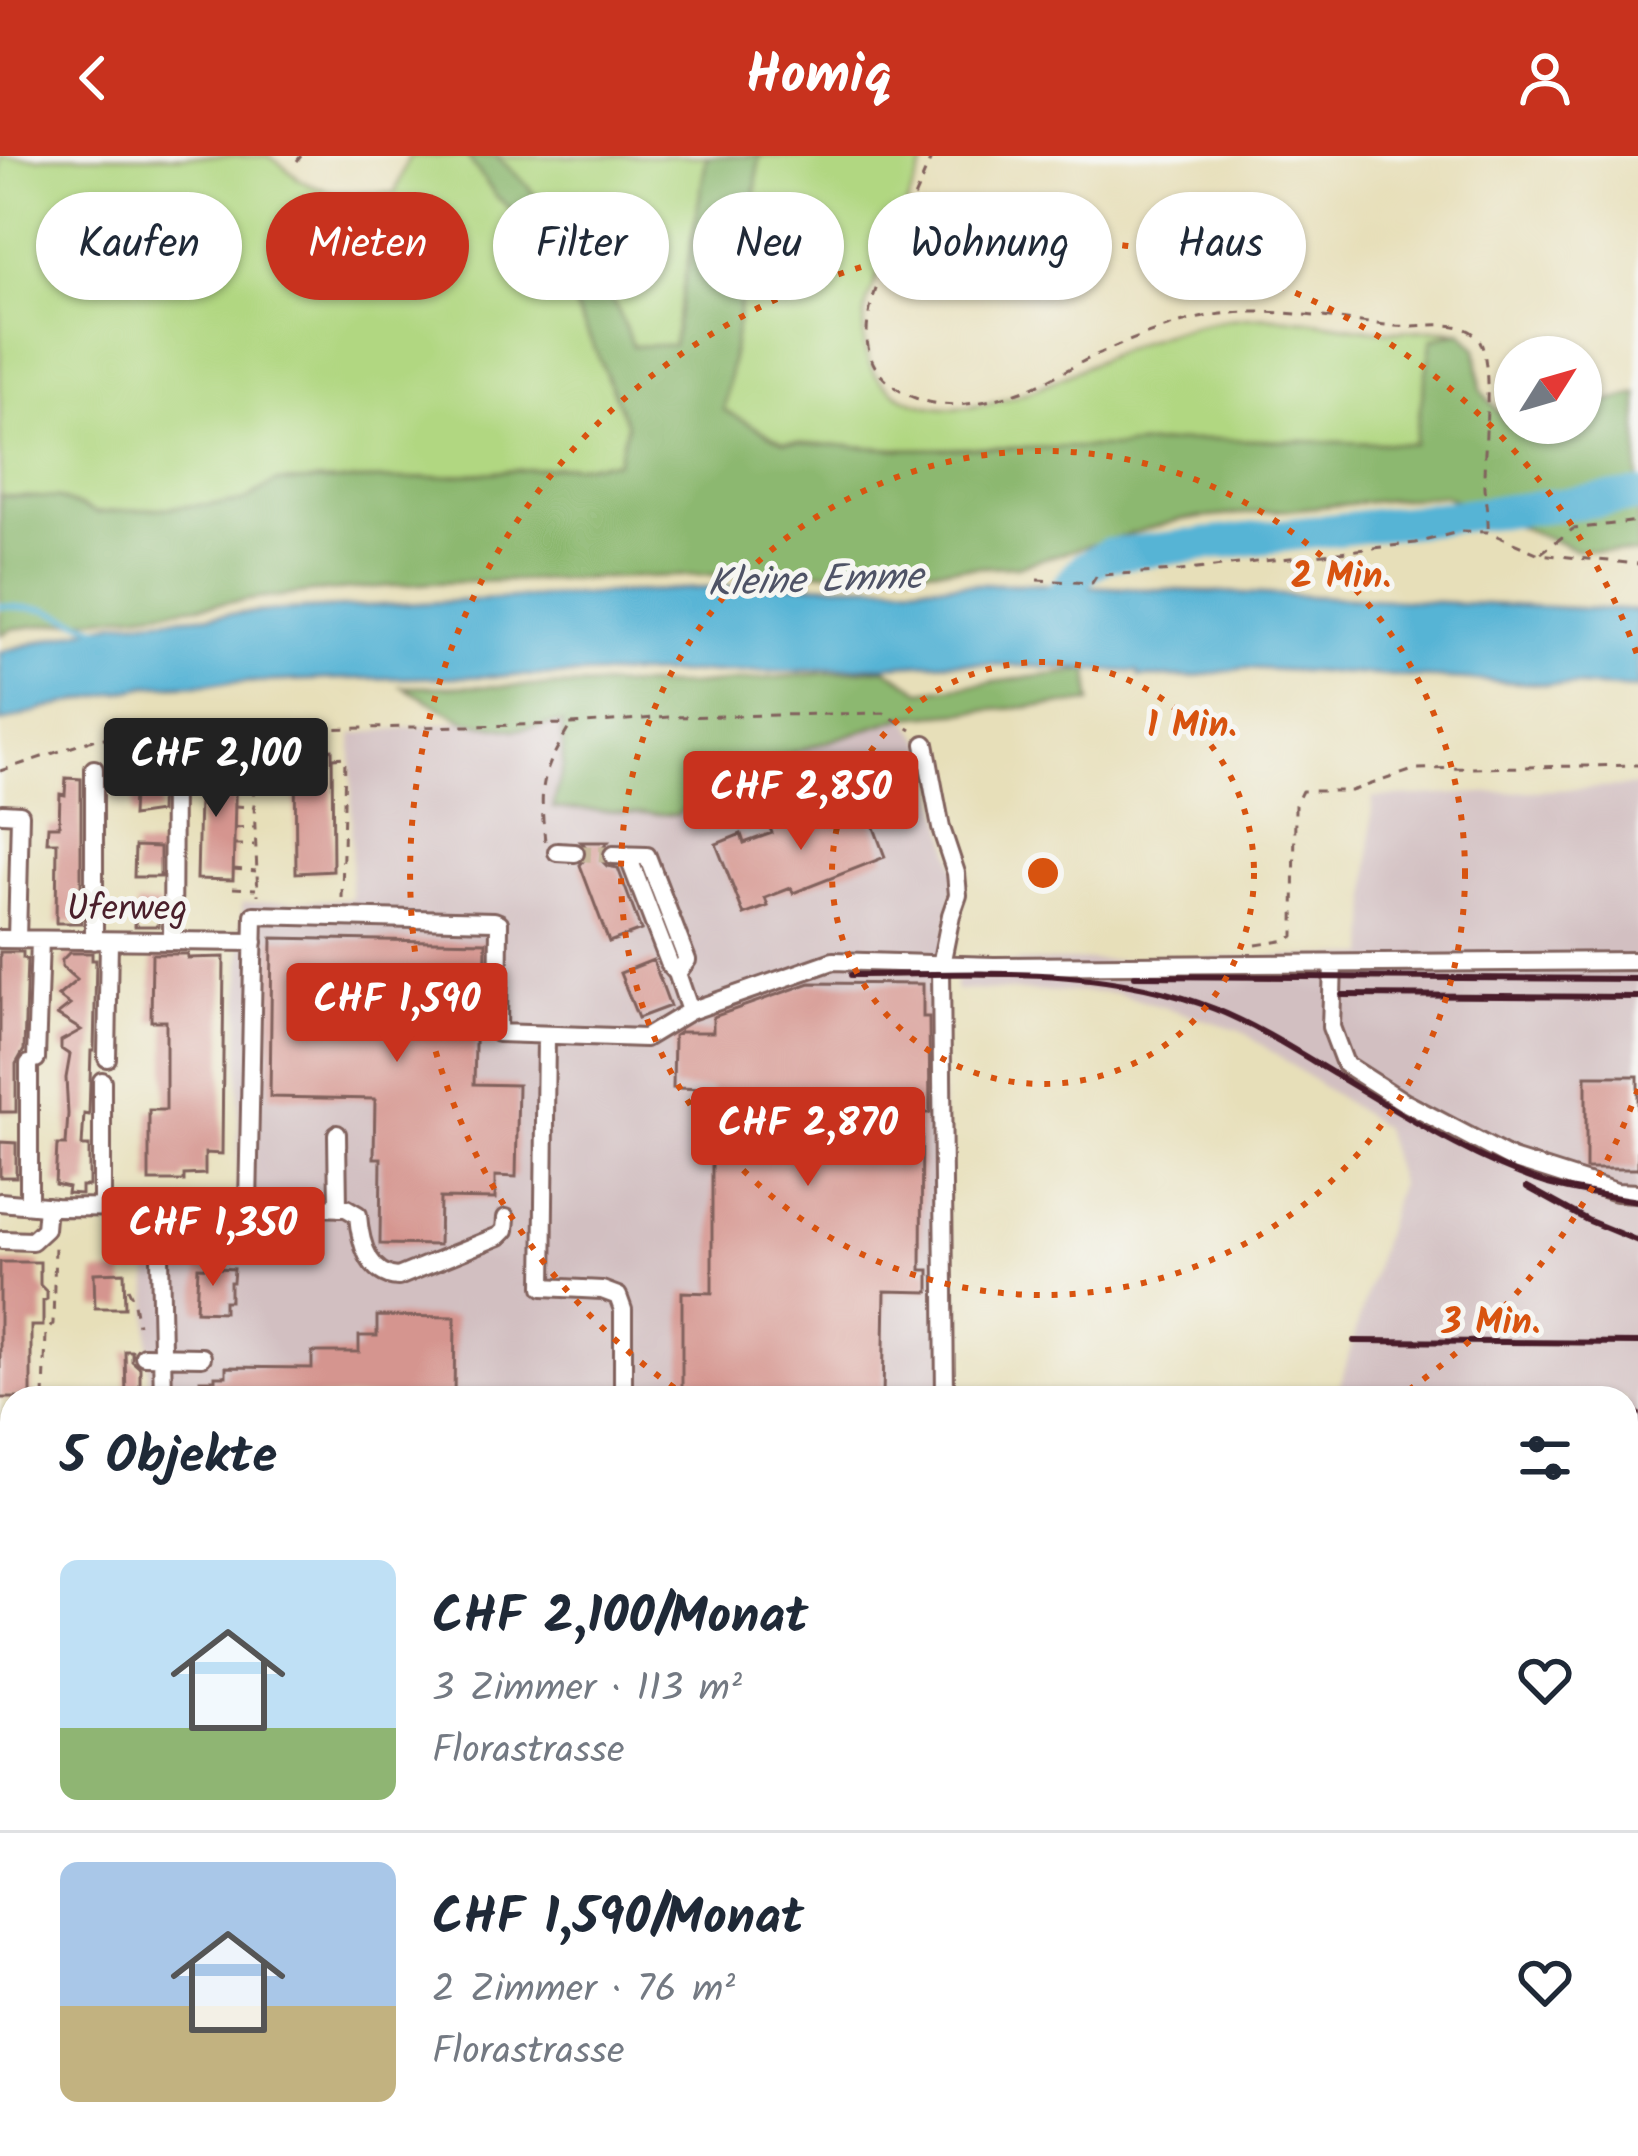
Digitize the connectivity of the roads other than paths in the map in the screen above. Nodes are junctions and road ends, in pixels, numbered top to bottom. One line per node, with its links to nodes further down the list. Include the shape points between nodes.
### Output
1 (925, 744): 12 (street, via 958,895)
2 (94, 769): 9 (street)
3 (173, 776): 8 (street)
4 (2, 813): 6 (street, via 20,814)
5 (621, 855): 14 (street)
6 (8, 939): 7 (street, Uferweg)
7 (40, 940): 9 (street, Uferweg); 21 (street, via 33,1062)
8 (172, 940): 9 (street, Uferweg); 10 (street, Uferweg)
9 (101, 941): 16 (street)
10 (254, 942): 15 (street, via 257,915 499,923 498,1034); 22 (street)
11 (1638, 962): 13 (street)
12 (941, 964): 13 (street); 14 (street, via 833,961); 32 (street)
13 (1333, 964): 19 (street, via 1331,1027 1345,1064 1512,1159)
14 (690, 1011): 15 (street, via 645,1038)
15 (546, 1037): 31 (street, via 543,1287 618,1295)
16 (106, 1058)
17 (102, 1081): 23 (street)
18 (337, 1134): 25 (street)
19 (1638, 1192)
20 (0, 1202): 21 (street)
21 (44, 1205): 23 (street); 27 (street, via 44,1229 32,1241)
22 (248, 1205): 24 (street); 25 (street)
23 (102, 1207): 24 (street)
24 (159, 1208): 28 (street)
25 (338, 1208): 26 (street, via 358,1215 375,1267 398,1277 499,1236)
26 (506, 1218)
27 (2, 1240)
28 (153, 1356): 29 (street); 30 (street)
29 (202, 1357)
30 (160, 1386)
31 (623, 1386)
32 (945, 1386)

